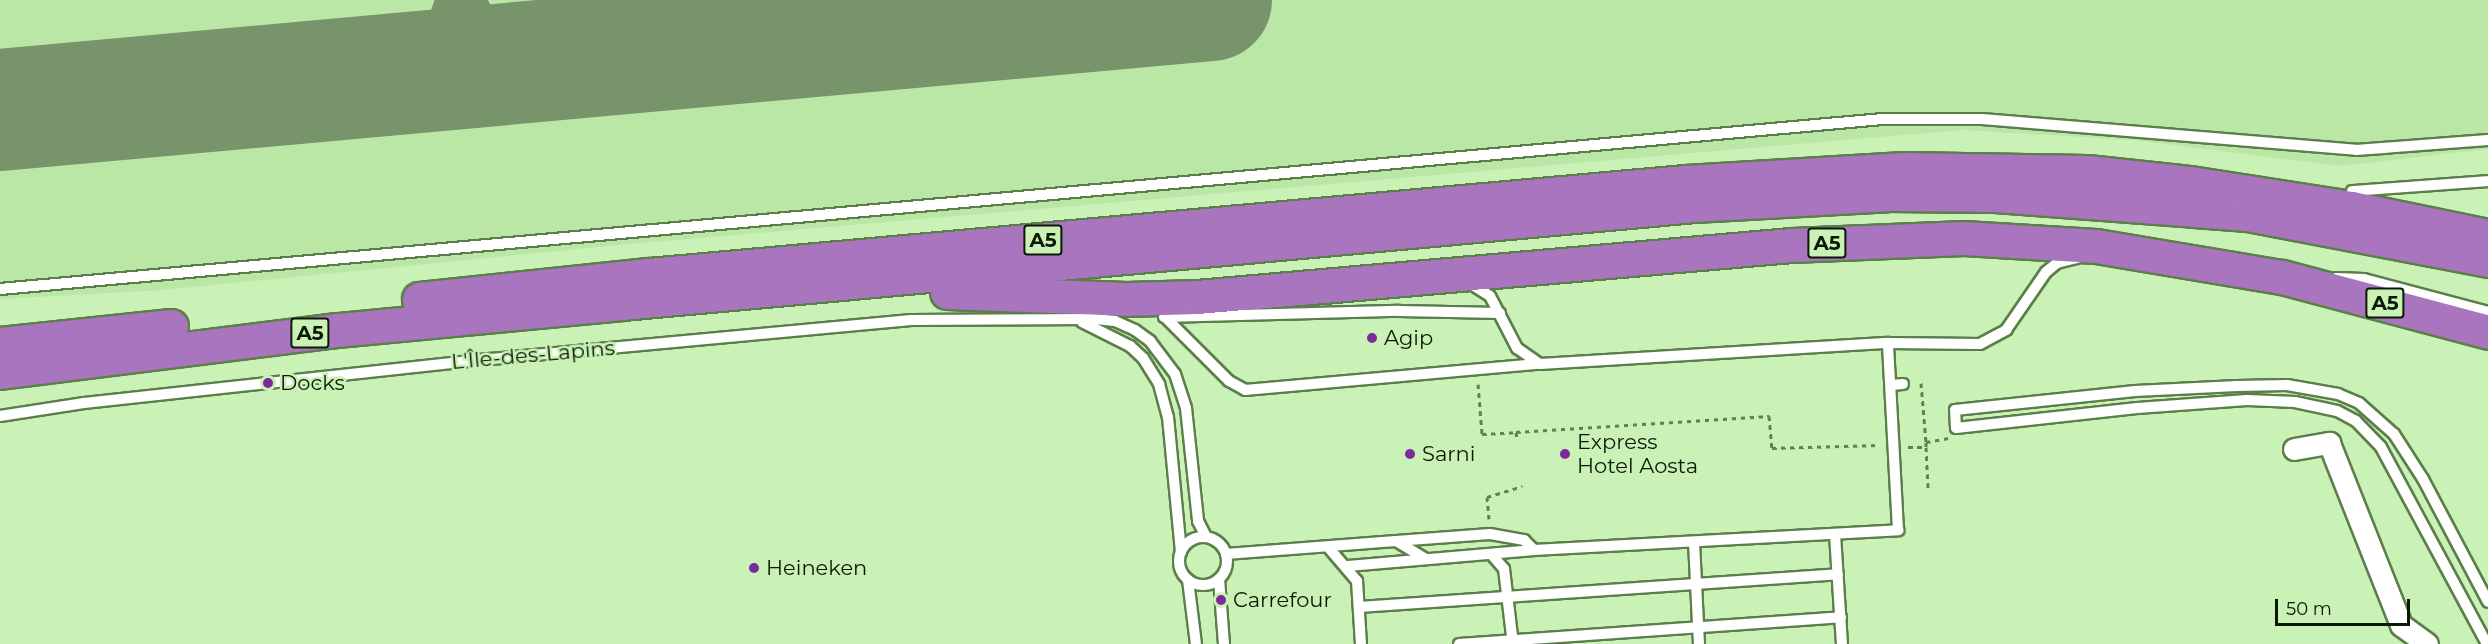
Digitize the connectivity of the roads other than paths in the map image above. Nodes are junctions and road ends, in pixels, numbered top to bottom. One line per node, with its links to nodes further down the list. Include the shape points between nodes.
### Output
1 (2488, 140): 11 (lane, via 2356,150 2004,120 1884,119)
2 (2087, 172): 4 (highway, A5, via 2168,168); 6 (highway, A5, via 2190,183 2351,208); 20 (highway, A5, via 1904,169 1685,182 650,275)
3 (2488, 181): 4 (lane)
4 (2352, 190): 5 (highway, A5)
5 (2488, 215)
6 (2488, 236)
7 (2488, 260): 13 (highway, A5, via 2247,214 2082,200 1888,194 1694,205)
8 (2236, 269): 9 (highway, A5); 10 (highway, A5, via 2096,246 1964,238 1791,245); 19 (lane, via 2094,257 2071,259 2046,272 2006,330 1995,339 1980,344)
9 (2282, 277): 14 (lane, via 2364,279); 18 (highway, A5)
10 (1418, 278): 12 (highway, A5, via 1253,293); 15 (lane, via 1480,286)
11 (0, 289)
12 (1126, 299): 13 (highway, A5, via 954,292 794,302); 17 (lane)
13 (622, 303): 22 (highway, A5, via 325,331)
14 (2488, 312)
15 (1500, 314): 17 (lane, via 1399,311); 21 (lane, via 1517,348)
16 (1068, 317): 25 (lane, L'Île-des-Lapins, via 911,320 491,359 84,403); 28 (lane, L'Île-des-Lapins, via 1115,321 1135,330 1150,341 1175,374 1186,408 1198,521); 33 (lane, L'Île-des-Lapins, via 1102,328 1130,346 1143,358 1159,384 1168,417)
17 (1167, 319): 21 (lane, via 1229,381 1245,390)
18 (2488, 332)
19 (1888, 343): 21 (lane); 24 (lane)
20 (0, 344)
21 (1540, 364)
22 (0, 372)
23 (1903, 384): 24 (lane)
24 (1891, 385): 27 (lane, via 1902,483 1898,530)
25 (0, 416)
26 (2294, 449): 54 (street, via 2329,443 2401,625)
27 (1835, 534): 30 (lane); 38 (lane)
28 (1206, 537): 33 (lane, via 1191,540); 34 (lane, via 1218,543)
29 (1396, 541): 31 (lane); 32 (lane, via 1490,534 1524,540); 36 (lane)
30 (1694, 542): 32 (lane); 41 (lane)
31 (1328, 547): 34 (lane); 37 (lane)
32 (1534, 550): 35 (lane)
33 (1181, 552): 40 (lane, L'Île-des-Lapins, via 1180,567)
34 (1226, 554): 39 (lane, via 1226,568)
35 (1491, 554): 36 (lane); 42 (lane, via 1504,568)
36 (1426, 559): 37 (lane)
37 (1348, 566): 44 (lane, via 1357,580)
38 (1838, 574): 41 (lane); 45 (lane)
39 (1219, 579): 40 (lane, via 1207,585); 49 (lane)
40 (1188, 580): 48 (lane, L'Île-des-Lapins)
41 (1696, 584): 42 (lane); 46 (lane)
42 (1509, 597): 44 (lane); 47 (lane)
43 (2488, 602): 55 (lane, via 2399,441 2359,403 2338,394 2287,385 2135,391 1955,410 1952,421 2247,400 2295,402 2337,411 2356,421 2381,447)
44 (1359, 607): 50 (lane)
45 (1841, 617): 46 (lane); 53 (lane)
46 (1698, 628): 47 (lane); 52 (lane)
47 (1512, 642): 51 (lane)
48 (1196, 644)
49 (1224, 644)
50 (1361, 644)
51 (1459, 644)
52 (1699, 644)
53 (1842, 644)
54 (2427, 644)
55 (2487, 644)

